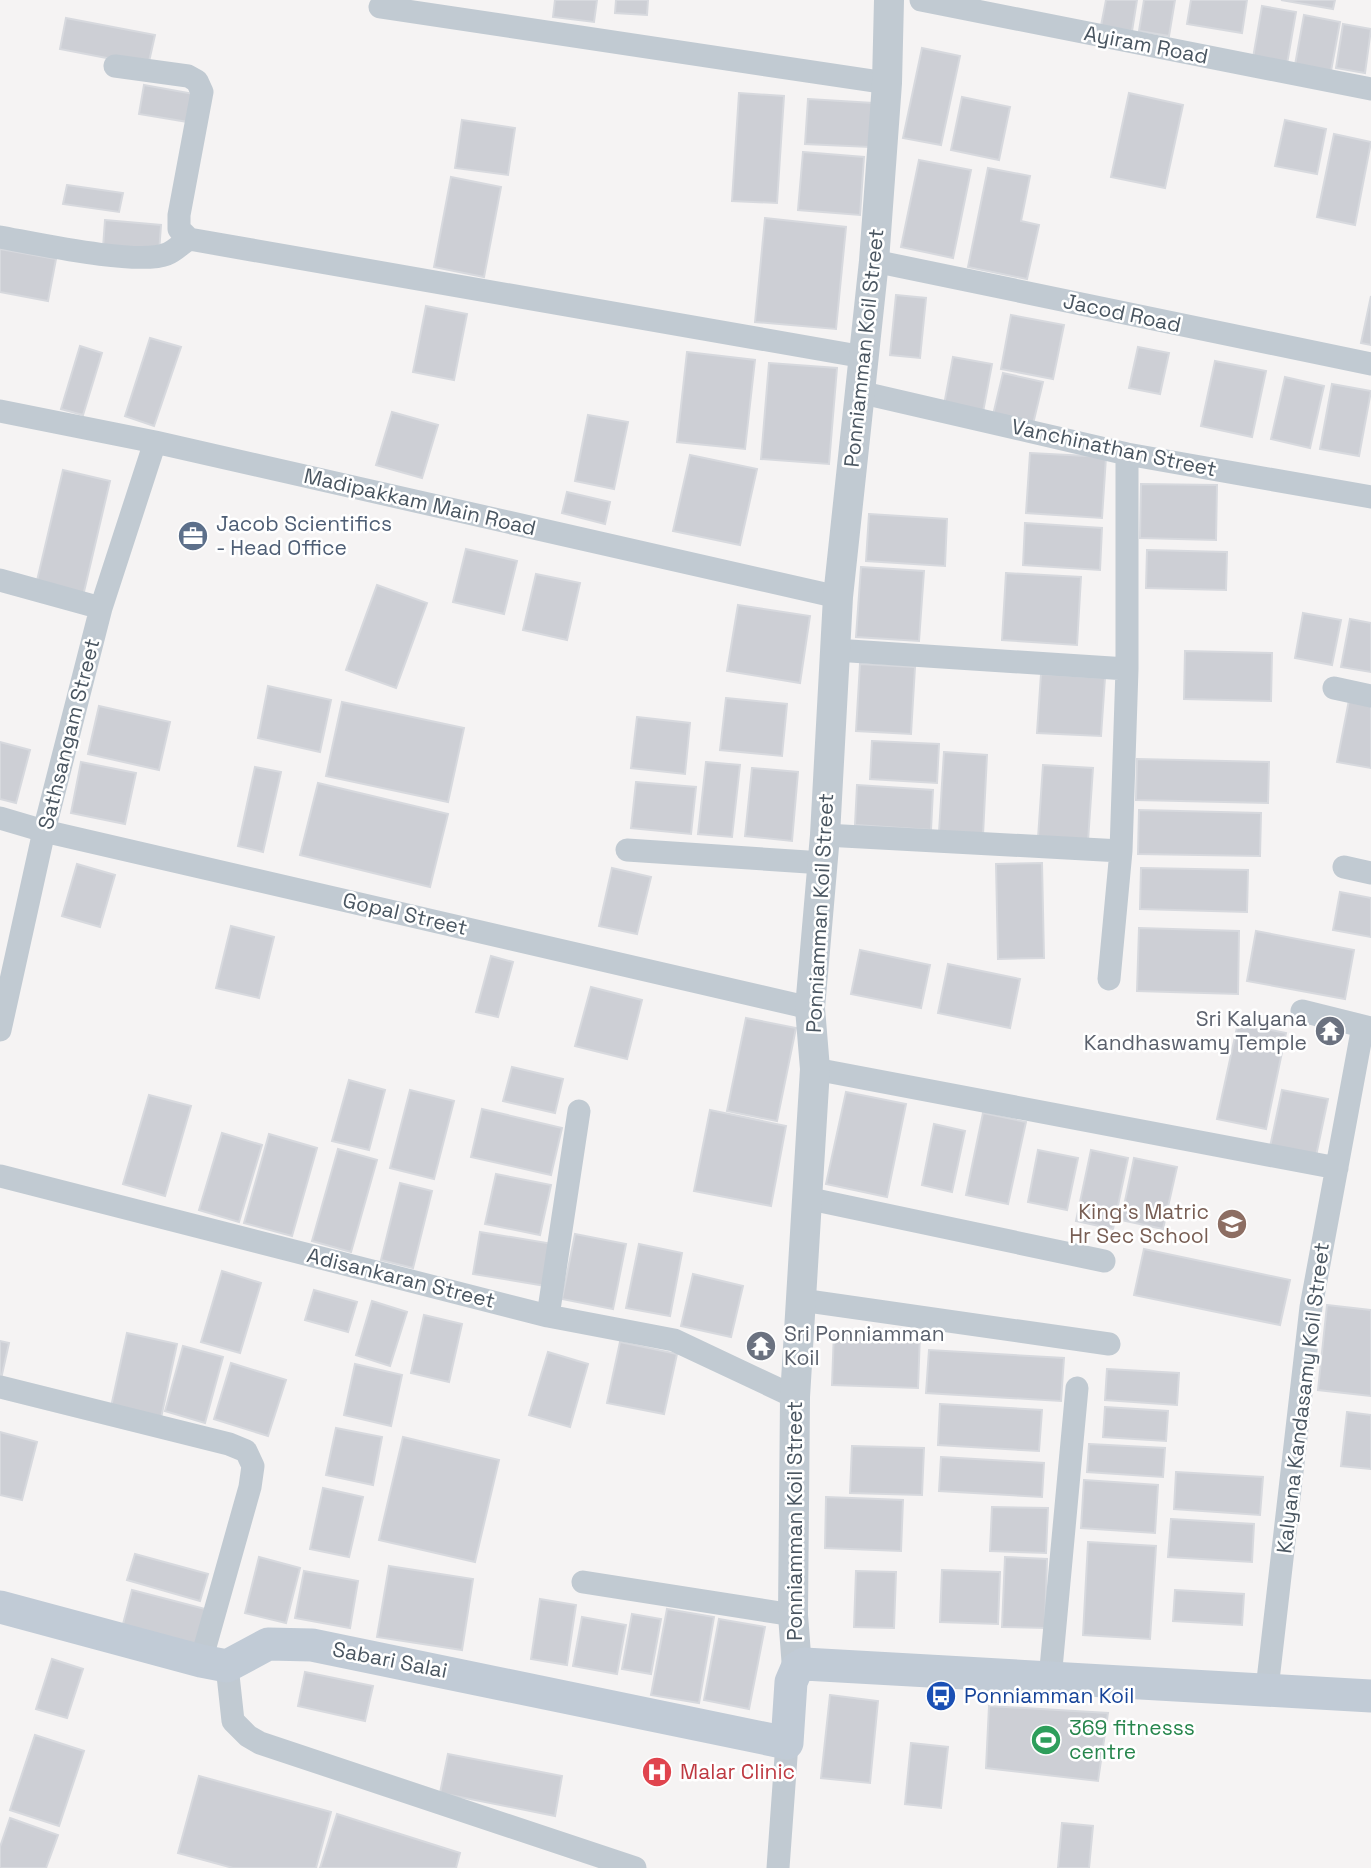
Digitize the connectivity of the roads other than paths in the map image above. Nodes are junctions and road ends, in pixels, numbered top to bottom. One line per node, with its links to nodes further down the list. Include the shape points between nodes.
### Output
1 (889, 0): 5 (street, Ponniamman Koil Street)
2 (921, 0): 6 (street, Ayiram Road)
3 (380, 6): 5 (street)
4 (115, 66): 8 (street, via 188,76 202,92 180,215 180,229)
5 (887, 83): 9 (street, Ponniamman Koil Street)
6 (1371, 89)
7 (0, 237): 8 (street, via 144,258 167,254)
8 (189, 239): 10 (street)
9 (874, 261): 10 (street, Ponniamman Koil Street); 11 (street, Jacod Road)
10 (864, 357): 12 (street, Ponniamman Koil Street)
11 (1371, 364)
12 (859, 392): 15 (street, Vanchinathan Street); 18 (street, Ponniamman Koil Street)
13 (0, 411): 14 (street, Madipakkam Main Road)
14 (155, 442): 18 (street, Madipakkam Main Road); 19 (street, Sathsangam Street)
15 (1127, 454): 16 (street, Vanchinathan Street); 21 (street)
16 (1371, 497)
17 (0, 580): 19 (street)
18 (838, 597): 20 (street, Ponniamman Koil Street)
19 (101, 608): 25 (street, Sathsangam Street)
20 (835, 650): 21 (street); 26 (street, Ponniamman Koil Street)
21 (1127, 669): 28 (street)
22 (1334, 688): 23 (street)
23 (1371, 696)
24 (0, 818): 25 (street, Gopal Street)
25 (44, 831): 32 (street, Gopal Street); 35 (street, Sathsangam Street)
26 (824, 849): 27 (street); 28 (street); 32 (street, Ponniamman Koil Street)
27 (627, 850)
28 (1121, 852): 31 (street)
29 (1344, 867): 30 (street)
30 (1371, 873)
31 (1109, 979)
32 (810, 1008): 36 (street, Ponniamman Koil Street)
33 (1302, 1012): 34 (street)
34 (1367, 1027): 38 (street, Kalyana Kandasamy Koil Street)
35 (0, 1030)
36 (815, 1069): 38 (street); 40 (street, Ponniamman Koil Street)
37 (579, 1111): 43 (street)
38 (1337, 1168): 54 (street, Kalyana Kandasamy Koil Street, via 1311,1307)
39 (0, 1176): 43 (street, Adisankaran Street)
40 (806, 1198): 41 (street); 42 (street, Ponniamman Koil Street)
41 (1104, 1261)
42 (801, 1300): 44 (street); 47 (street, Ponniamman Koil Street)
43 (548, 1316): 47 (street, Adisankaran Street, via 674,1340)
44 (1109, 1344)
45 (0, 1387): 51 (street, via 246,1451 253,1466 250,1488)
46 (1077, 1388): 53 (street)
47 (795, 1396): 50 (street, Ponniamman Koil Street)
48 (583, 1582): 50 (street)
49 (0, 1607): 51 (main road)
50 (793, 1615): 52 (street, Ponniamman Koil Street)
51 (214, 1663): 56 (main road, Sabari Salai, via 268,1644 312,1645); 57 (street, via 233,1721 260,1743)
52 (797, 1668): 53 (main road, via 811,1664); 56 (main road, Ponniamman Koil Street, via 791,1682)
53 (1050, 1679): 54 (main road)
54 (1267, 1689): 55 (main road)
55 (1371, 1696)
56 (787, 1742): 58 (street, Ponniamman Koil Street)
57 (635, 1868)
58 (778, 1868)

